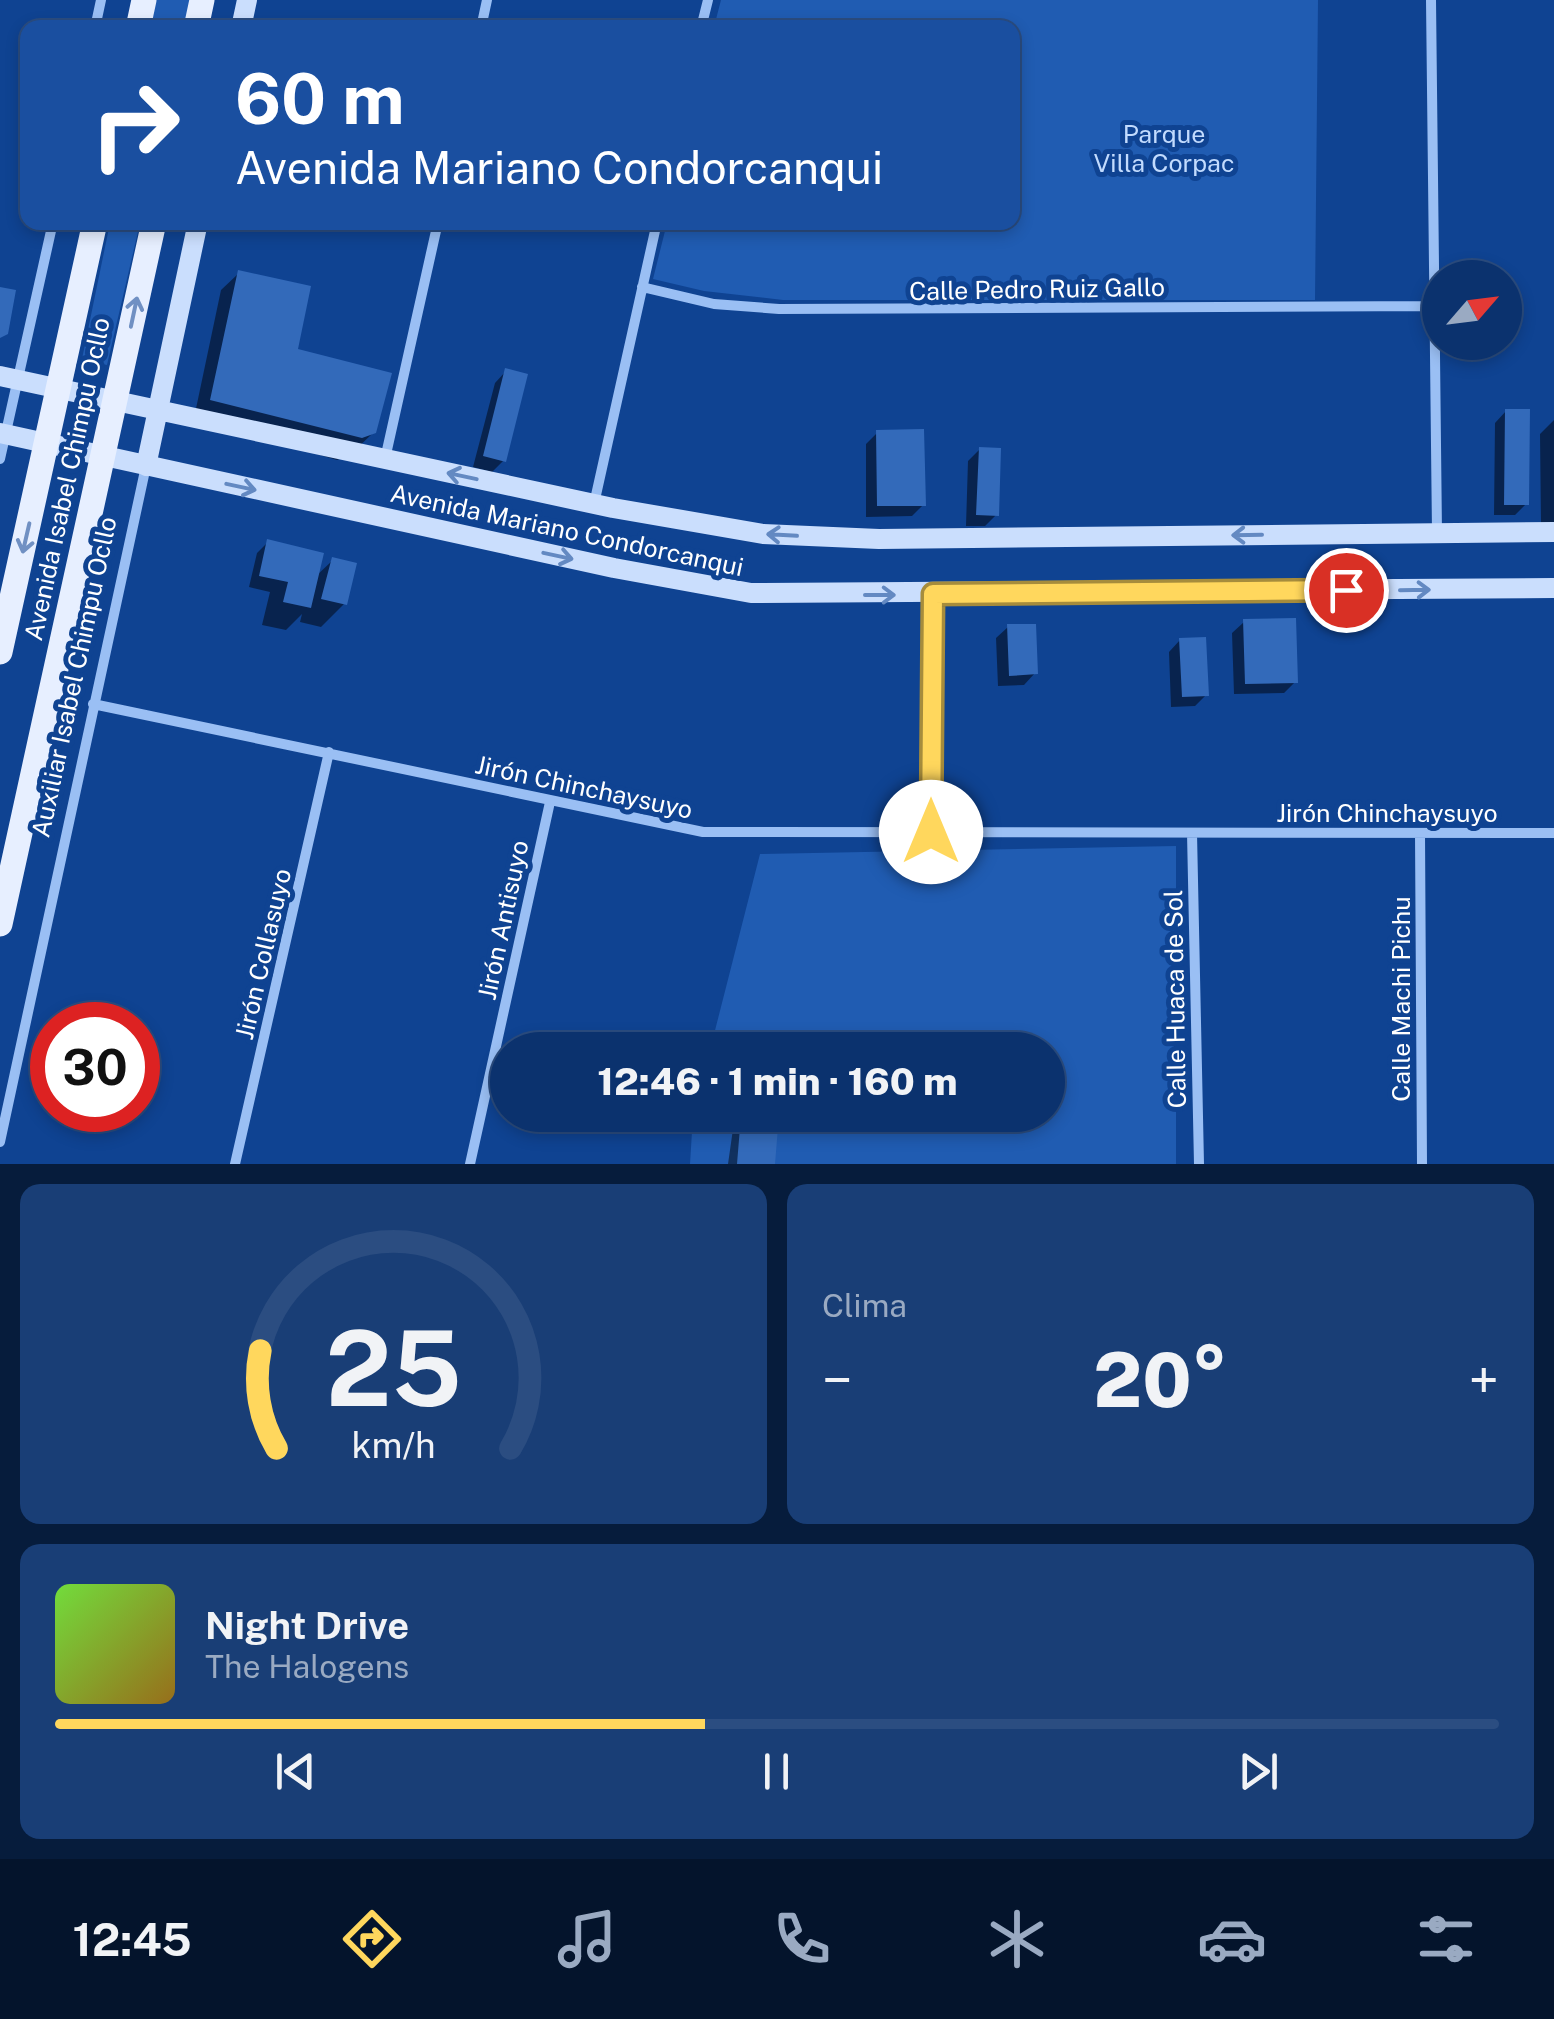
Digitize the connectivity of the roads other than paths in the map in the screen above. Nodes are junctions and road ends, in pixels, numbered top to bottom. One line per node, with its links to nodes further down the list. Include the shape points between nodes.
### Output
1 (1431, 0): 8 (street)
2 (51, 230): 12 (street)
3 (93, 230): 13 (main road, Avenida Isabel Chimpu Ocllo)
4 (152, 230): 14 (main road, Avenida Isabel Chimpu Ocllo, one-way to 4)
5 (196, 230): 15 (main road, Auxiliar Isabel Chimpu Ocllo)
6 (436, 230): 20 (street)
7 (655, 230): 9 (street)
8 (1434, 260)
9 (642, 287): 10 (street, Calle Pedro Ruiz Gallo, via 779,310); 22 (street)
10 (1422, 306)
11 (1435, 360): 24 (street)
12 (9, 378): 13 (main road, Avenida Mariano Condorcanqui); 16 (street)
13 (59, 390): 14 (main road, Avenida Mariano Condorcanqui); 17 (main road, Avenida Isabel Chimpu Ocllo)
14 (114, 402): 15 (main road, Avenida Mariano Condorcanqui); 18 (main road, Avenida Isabel Chimpu Ocllo)
15 (156, 412): 20 (main road, Avenida Mariano Condorcanqui); 21 (main road, Auxiliar Isabel Chimpu Ocllo)
16 (3, 433): 17 (main road, Avenida Mariano Condorcanqui); 19 (street)
17 (47, 443): 18 (main road, Avenida Mariano Condorcanqui); 27 (main road, Avenida Isabel Chimpu Ocllo, one-way to 27)
18 (102, 456): 21 (main road, Avenida Mariano Condorcanqui); 35 (main road, Avenida Isabel Chimpu Ocllo)
19 (0, 459)
20 (385, 459): 22 (main road, Avenida Mariano Condorcanqui, one-way to 20)
21 (146, 466): 26 (main road, Avenida Mariano Condorcanqui, one-way to 26, via 697,585 805,595); 28 (street, Auxiliar Isabel Chimpu Ocllo)
22 (594, 504): 24 (main road, Avenida Mariano Condorcanqui, one-way to 22, via 830,538 763,534)
23 (1554, 532): 24 (main road, Avenida Mariano Condorcanqui)
24 (1437, 533)
25 (1554, 588): 26 (main road, Avenida Mariano Condorcanqui, one-way to 25)
26 (933, 594): 31 (street)
27 (0, 652)
28 (94, 704): 29 (street, Jirón Chinchaysuyo); 36 (street, Auxiliar Isabel Chimpu Ocllo)
29 (329, 752): 30 (street, Jirón Chinchaysuyo); 37 (street, Jirón Collasuyo)
30 (550, 802): 31 (street, Jirón Chinchaysuyo, via 703,832); 38 (street, Jirón Antisuyo)
31 (931, 832): 32 (street, Jirón Chinchaysuyo)
32 (1192, 833): 33 (street, Jirón Chinchaysuyo); 39 (street, Calle Huaca de Sol)
33 (1420, 833): 34 (street, Jirón Chinchaysuyo); 40 (street, Calle Machi Pichu)
34 (1554, 833)
35 (0, 924)
36 (0, 1142)
37 (236, 1164)
38 (470, 1164)
39 (1199, 1164)
40 (1422, 1164)

